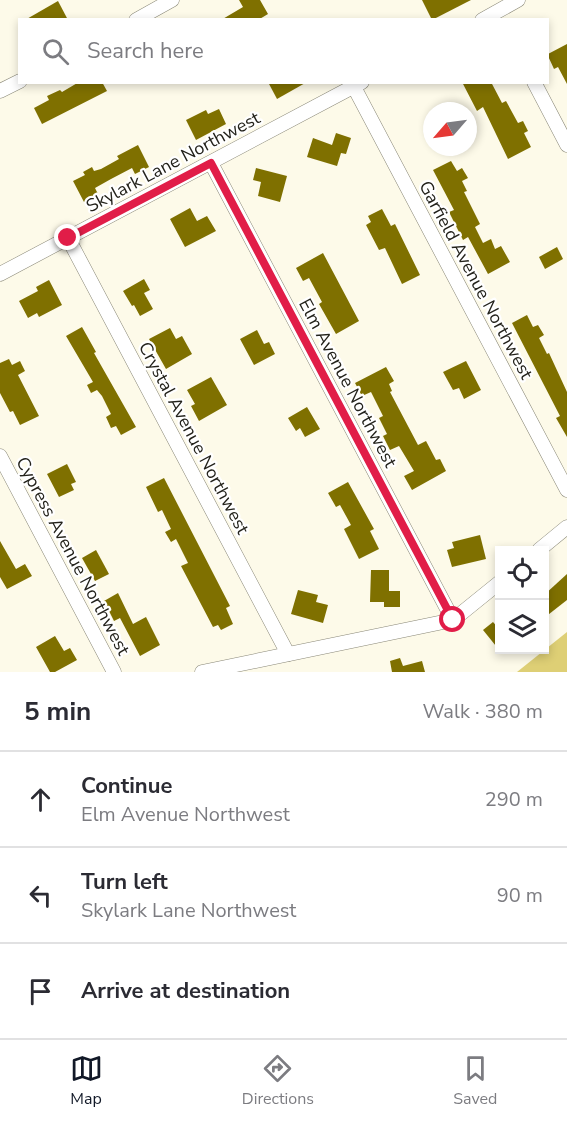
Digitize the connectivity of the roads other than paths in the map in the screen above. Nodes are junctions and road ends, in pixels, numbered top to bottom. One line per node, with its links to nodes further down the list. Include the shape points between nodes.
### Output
1 (172, 0): 4 (street)
2 (518, 0): 3 (street)
3 (499, 16)
4 (140, 18)
5 (18, 82): 8 (street)
6 (535, 84): 9 (street)
7 (358, 85): 10 (street, Skylark Lane Northwest); 14 (street, Garfield Avenue Northwest)
8 (0, 91)
9 (567, 145)
10 (211, 163): 11 (street, Skylark Lane Northwest); 18 (street, Elm Avenue Northwest)
11 (68, 238): 12 (street, Skylark Lane Northwest); 19 (street, Crystal Avenue Northwest)
12 (0, 274)
13 (0, 456): 20 (street, Cypress Avenue Northwest)
14 (567, 490)
15 (567, 527): 16 (street)
16 (543, 546)
17 (495, 586): 18 (street)
18 (453, 620): 19 (street)
19 (288, 654): 21 (street)
20 (114, 672)
21 (202, 672)

